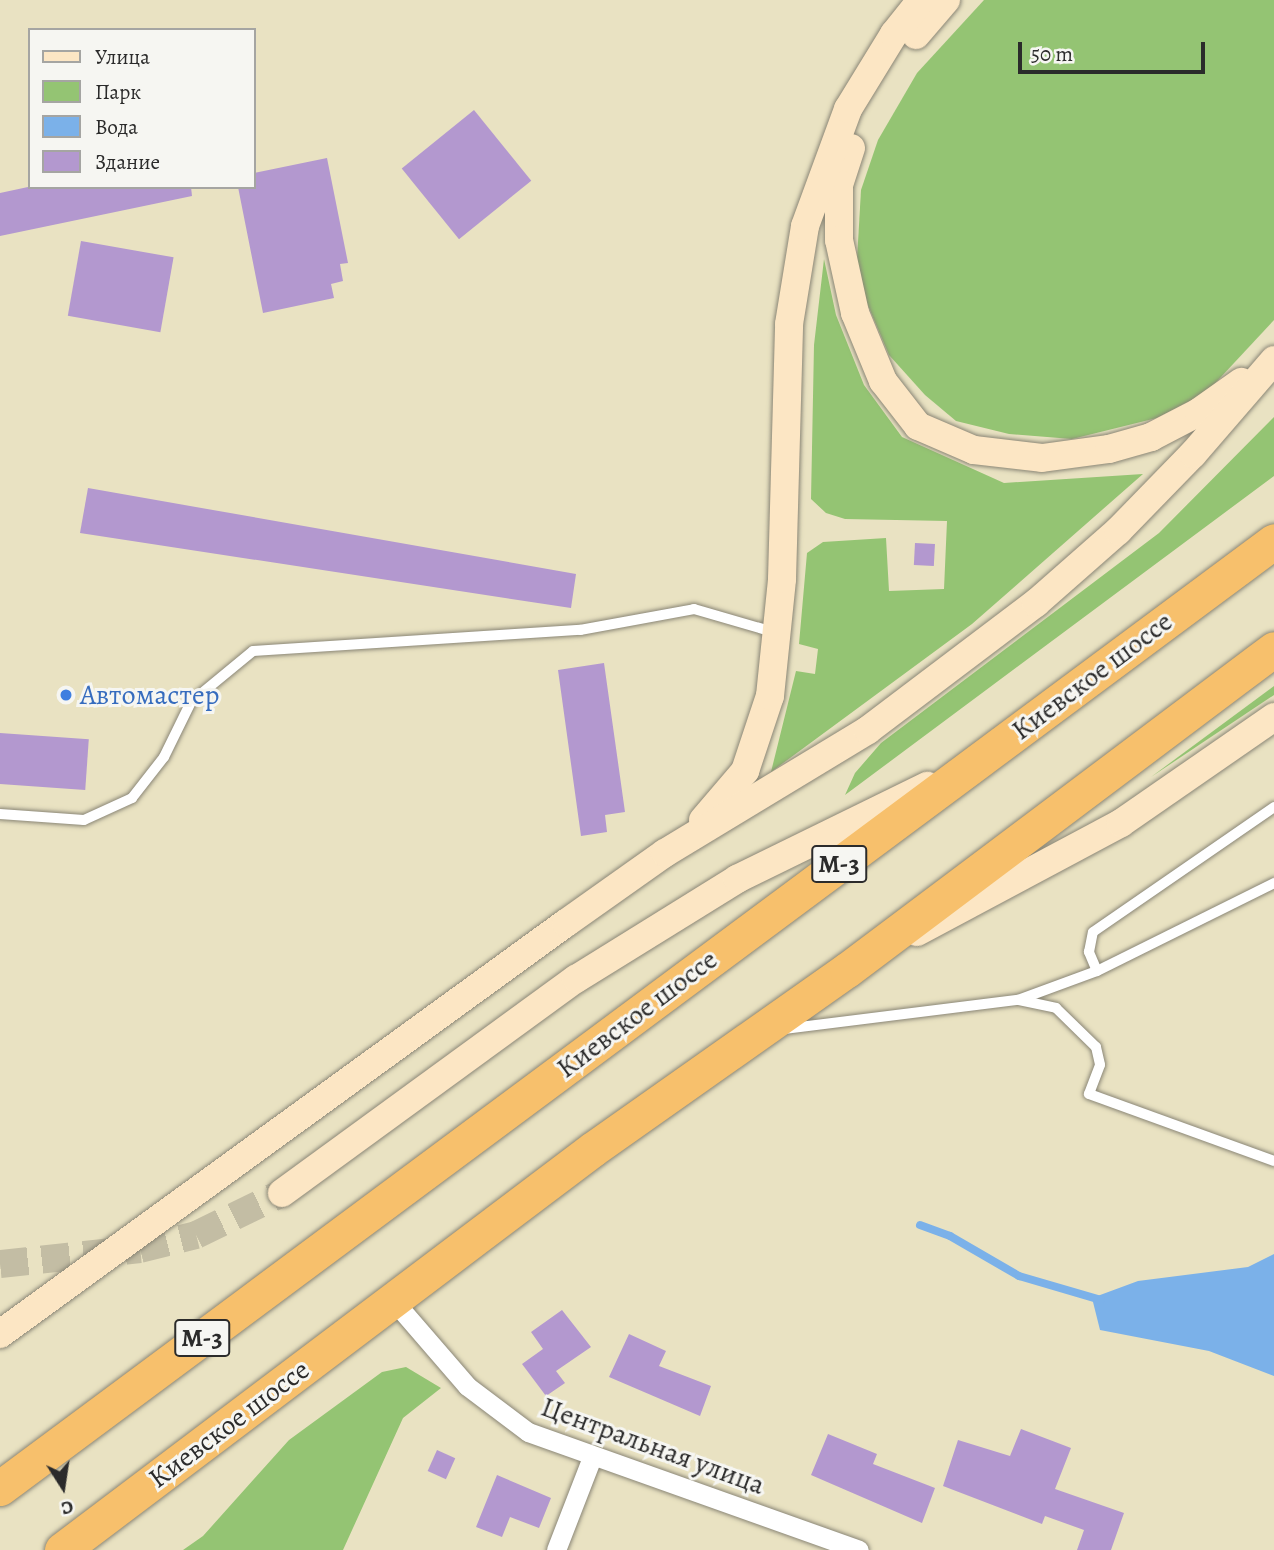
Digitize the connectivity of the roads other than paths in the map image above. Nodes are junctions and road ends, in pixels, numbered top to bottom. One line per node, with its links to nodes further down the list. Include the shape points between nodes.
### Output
1 (921, 0): 5 (main road, via 894,34 848,109 801,247 786,359)
2 (946, 0): 3 (main road, via 876,91 839,184 839,240 855,313 883,382 918,426 974,450 1042,458 1109,449 1151,437 1199,412)
3 (1274, 360): 11 (main road, via 1146,503 1036,603 868,730)
4 (1274, 541): 8 (highway, Киевское шоссе / М-3)
5 (778, 634): 10 (lane, via 694,609 580,631 254,651 191,702 164,757 132,798 84,820); 11 (main road, via 764,722 745,771 715,809)
6 (1274, 649): 13 (highway, Киевское шоссе)
7 (1274, 717): 13 (main road, via 1121,822)
8 (977, 762): 18 (main road, via 737,879 576,979); 24 (highway, Киевское шоссе / М-3)
9 (1274, 807): 14 (lane, via 1093,932 1089,952)
10 (0, 814)
11 (666, 853): 19 (main road)
12 (1274, 883): 14 (lane)
13 (847, 970): 16 (highway, Киевское шоссе)
14 (1097, 971): 15 (lane)
15 (1018, 1000): 16 (lane); 17 (lane, via 1056,1008 1096,1047 1100,1065 1089,1094)
16 (760, 1032): 20 (highway, Киевское шоссе)
17 (1274, 1161)
18 (282, 1193)
19 (49, 1298): 21 (main road); 22 (main road)
20 (392, 1299): 23 (street, Центральная улица, via 467,1387 528,1432); 25 (highway, Киевское шоссе)
21 (0, 1319)
22 (0, 1334)
23 (592, 1457): 26 (street); 27 (street, Центральная улица)
24 (0, 1488)
25 (62, 1550)
26 (556, 1550)
27 (859, 1550)

